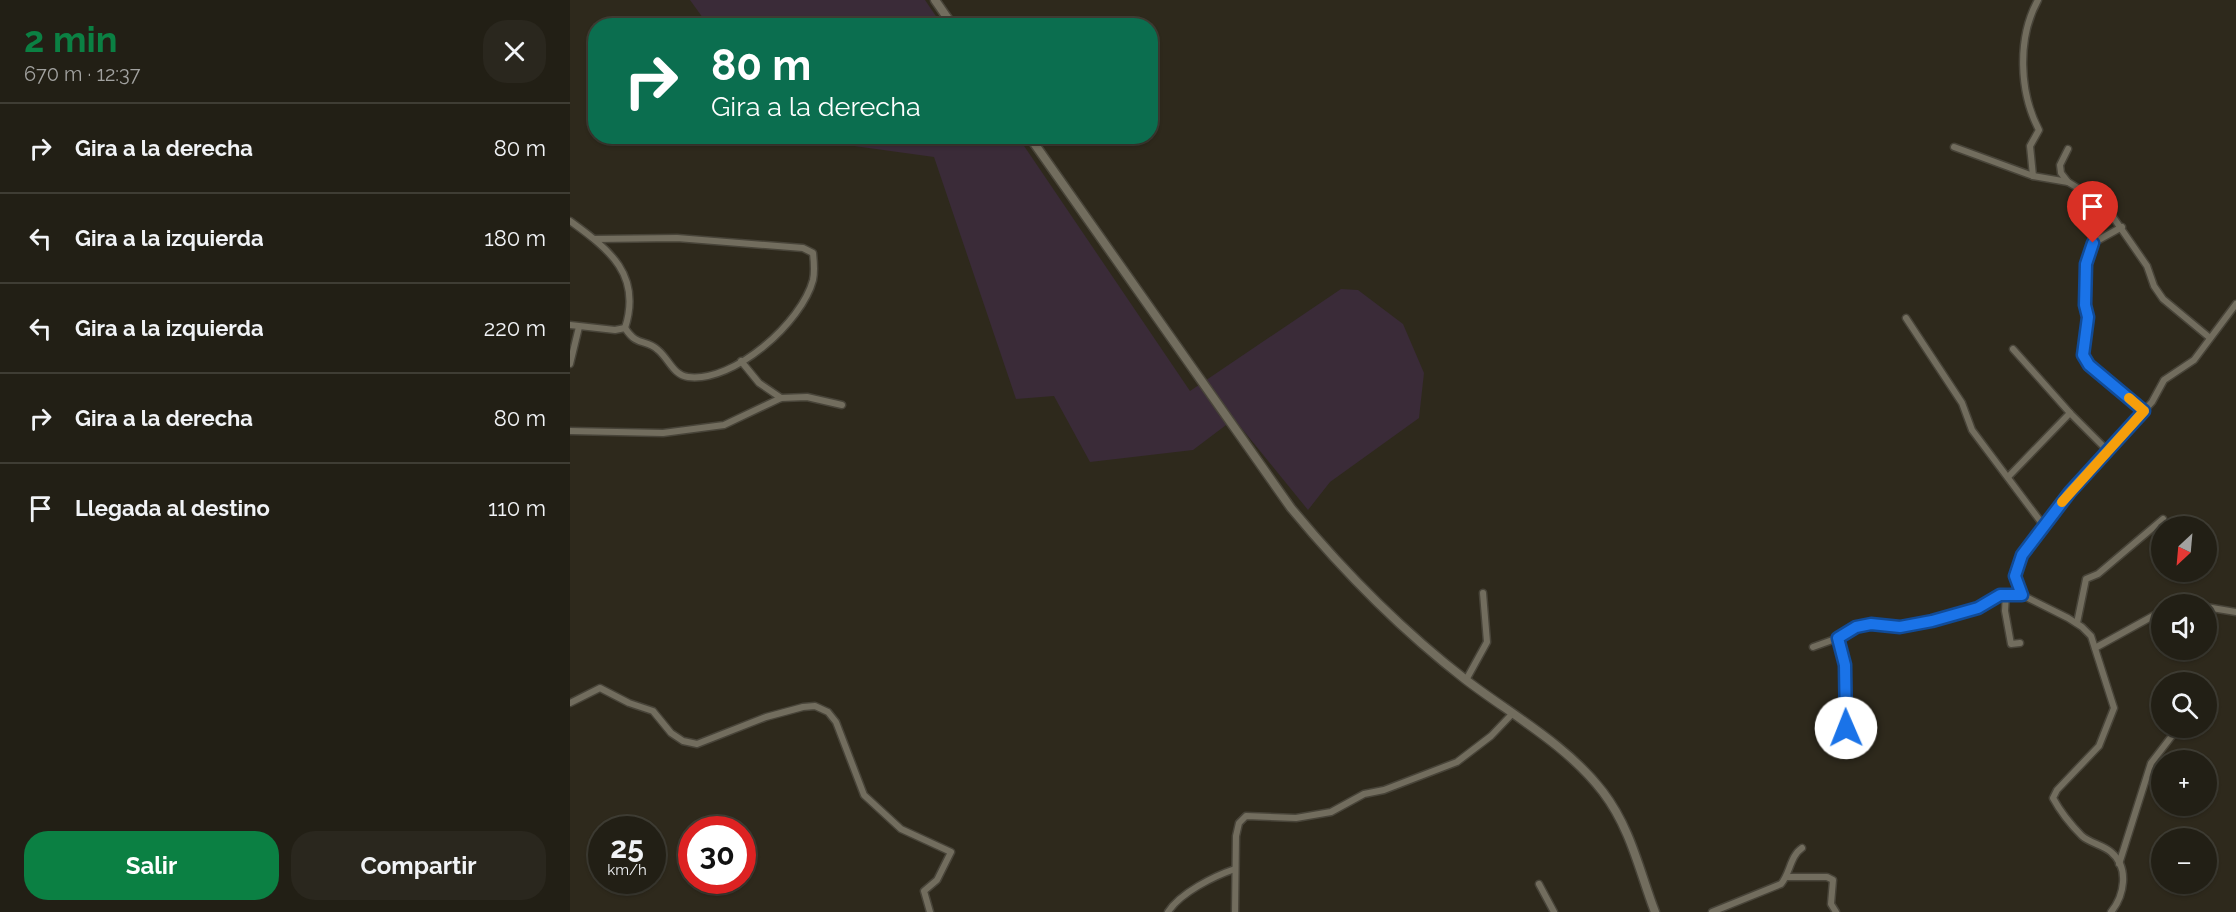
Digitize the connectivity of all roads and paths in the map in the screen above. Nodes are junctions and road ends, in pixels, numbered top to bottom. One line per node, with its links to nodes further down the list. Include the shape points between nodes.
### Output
1 (935, 0): 3 (main road)
2 (2038, 0): 7 (street, via 2030,14 2025,38 2024,80 2029,109 2039,130 2030,146)
3 (947, 18)
4 (1035, 144): 41 (main road, via 1291,508 1353,581 1404,630)
5 (1954, 147): 7 (street)
6 (2068, 149): 8 (street, via 2060,165)
7 (2033, 176): 8 (street)
8 (2068, 182): 10 (street, via 2104,204)
9 (570, 221): 11 (street)
10 (2122, 227): 17 (street, via 2148,266 2154,286 2163,298); 23 (street, via 2093,243 2086,264 2088,317 2083,355 2089,365)
11 (594, 238): 16 (street, via 624,273 632,295); 19 (street, via 677,238 803,248 813,253 812,281 806,296 762,350)
12 (2236, 304): 17 (street)
13 (1906, 318): 27 (street, via 1962,403 1972,430)
14 (570, 325): 15 (street)
15 (579, 327): 16 (street); 20 (street)
16 (625, 328): 19 (street, via 633,340 658,349 675,371 687,377 707,376)
17 (2210, 338): 23 (street, via 2194,360 2164,380)
18 (2013, 350): 24 (street)
19 (741, 362): 21 (street, via 759,383)
20 (570, 364)
21 (781, 398): 22 (street, via 807,396); 25 (street, via 724,425 663,432)
22 (842, 405)
23 (2144, 411): 26 (street)
24 (2070, 413): 26 (street); 27 (street)
25 (570, 431)
26 (2108, 451): 28 (street)
27 (2008, 476): 28 (street)
28 (2044, 526): 32 (street, via 2018,563 2016,585)
29 (2151, 529): 36 (street, via 2098,574 2086,579)
30 (1483, 593): 41 (street, via 1487,642)
31 (2006, 593): 32 (street); 37 (street, via 1978,608 1951,616 1900,627 1871,624 1856,627); 38 (street, via 2011,644)
32 (2022, 595): 36 (street)
33 (2217, 609): 34 (street)
34 (2236, 612)
35 (2151, 617): 40 (street)
36 (2077, 623): 40 (street, via 2087,631)
37 (1838, 638): 39 (street); 44 (street, via 1845,665)
38 (2020, 643)
39 (1813, 647)
40 (2095, 648): 47 (street, via 2114,701 2113,714 2099,746 2053,798 2082,836 2113,854)
41 (1466, 680): 43 (main road)
42 (570, 704): 51 (street, via 600,688 653,711 671,733 697,744 748,723 803,707 815,706 828,712 836,722 864,795 902,828 951,852 937,880 924,891)
43 (1512, 714): 48 (street, via 1457,762 1364,794 1331,812 1296,818 1246,816 1239,823); 55 (main road, via 1576,762 1602,791 1623,821)
44 (1846, 728)
45 (2170, 738): 47 (street, via 2151,762)
46 (1802, 848): 49 (street, via 1796,852)
47 (2119, 865): 58 (street, via 2124,886 2122,897)
48 (1235, 869): 52 (street, via 1207,880 1174,902); 53 (street)
49 (1786, 878): 56 (street); 57 (street, via 1833,880 1831,904)
50 (1539, 884): 54 (street)
51 (930, 912)
52 (1168, 912)
53 (1235, 912)
54 (1554, 912)
55 (1655, 912)
56 (1712, 912)
57 (1836, 912)
58 (2111, 912)

